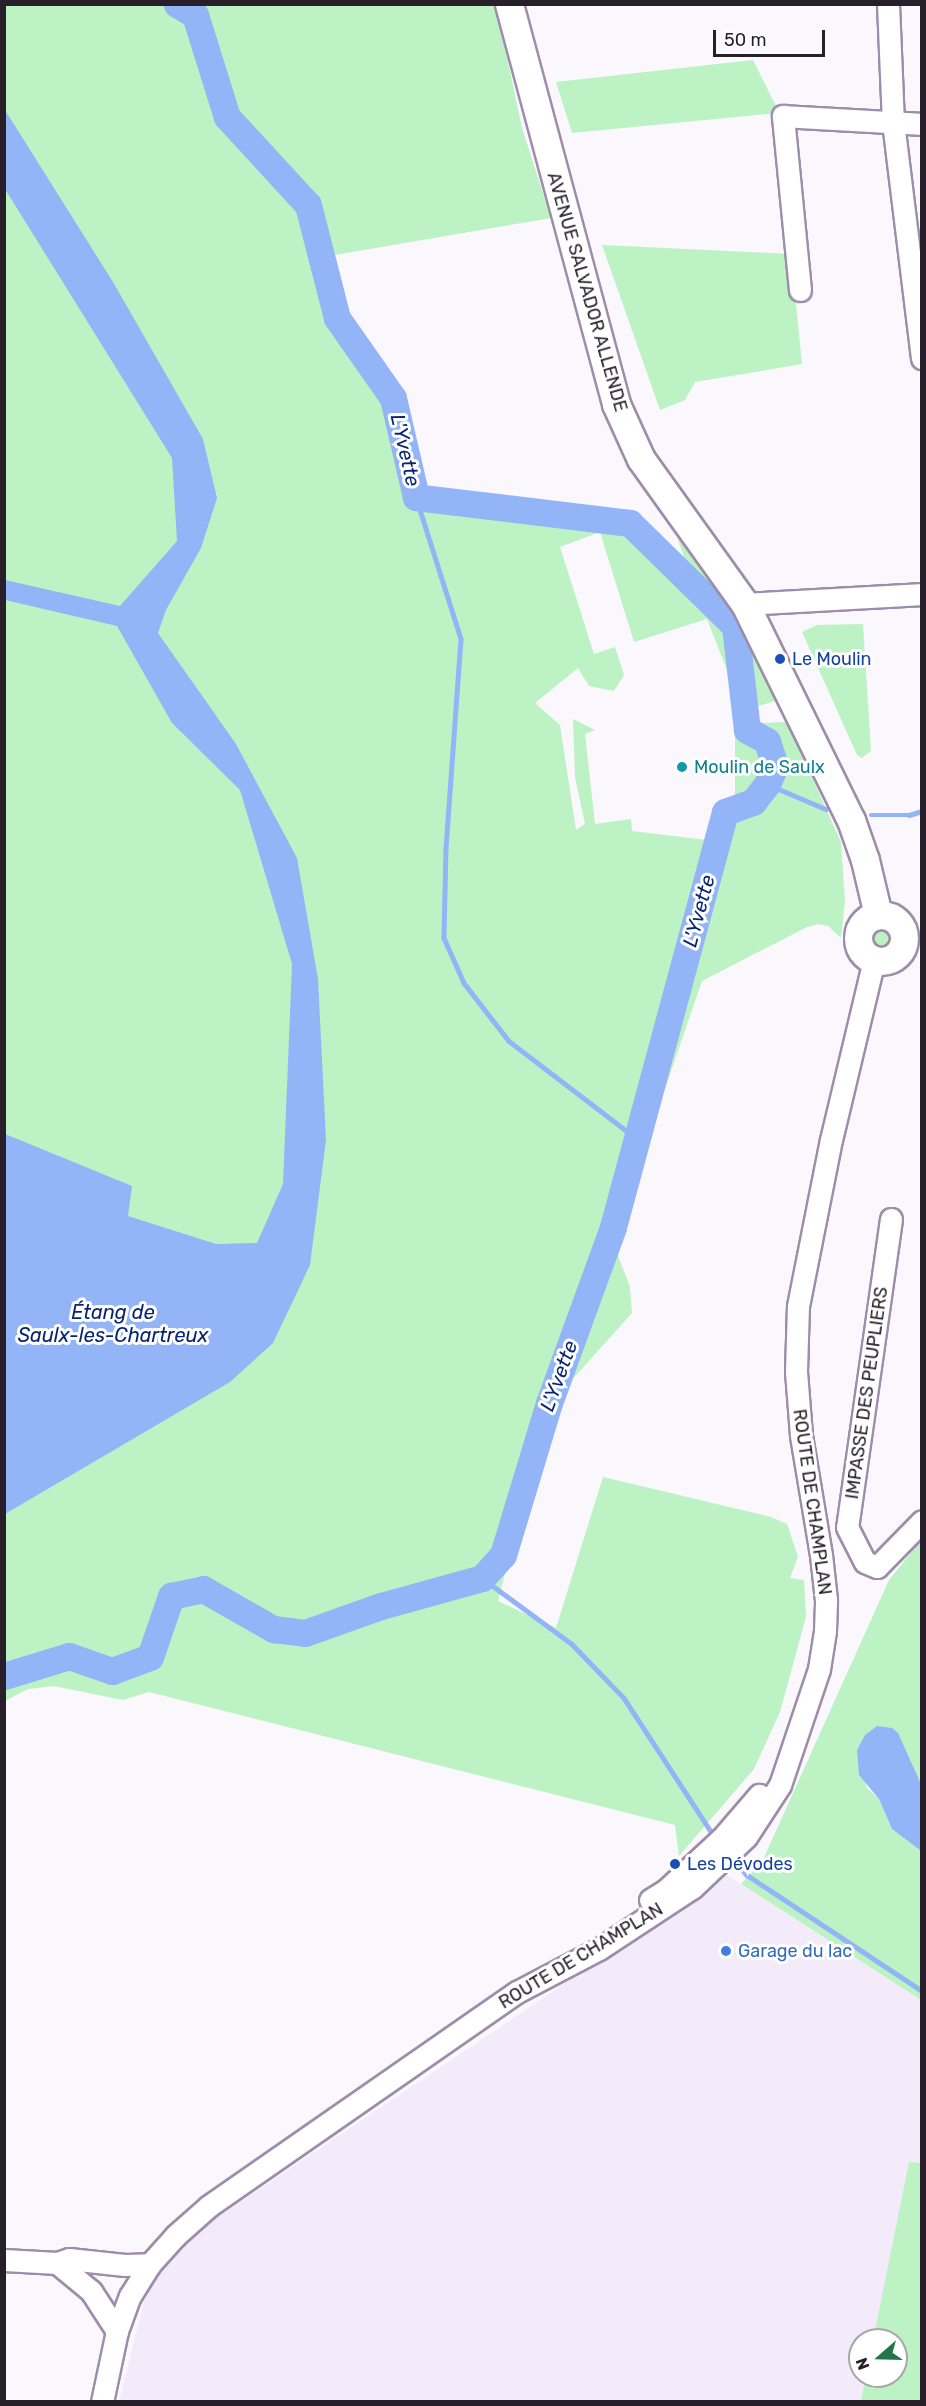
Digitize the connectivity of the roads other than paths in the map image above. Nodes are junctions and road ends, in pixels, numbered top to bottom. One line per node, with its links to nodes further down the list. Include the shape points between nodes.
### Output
1 (509, 4): 8 (main road, AVENUE SALVADOR ALLENDE, via 616,404 641,459)
2 (888, 4): 3 (street)
3 (893, 122): 4 (street); 5 (street, via 783,116); 6 (street)
4 (921, 124)
5 (800, 290)
6 (921, 358)
7 (921, 594): 8 (street)
8 (745, 604): 9 (main road, AVENUE SALVADOR ALLENDE, via 851,820)
9 (878, 915): 10 (main road, via 898,922); 11 (main road, via 865,921 858,934 860,948)
10 (912, 949): 11 (main road)
11 (878, 960): 16 (street, ROUTE DE CHAMPLAN, via 872,968 831,1140 798,1306 796,1372 801,1435 826,1600 819,1669 806,1712 777,1768 692,1888 590,1954 517,1992 209,2206)
12 (891, 1219): 13 (street, IMPASSE DES PEUPLIERS, via 848,1527 865,1562 877,1567)
13 (921, 1521)
14 (4, 2260): 15 (street)
15 (57, 2263): 16 (street, via 69,2259); 17 (street, via 91,2291)
16 (150, 2264): 17 (street, ROUTE DE CHAMPLAN, via 134,2289)
17 (117, 2331): 18 (street, ROUTE DE CHAMPLAN)
18 (102, 2402)

